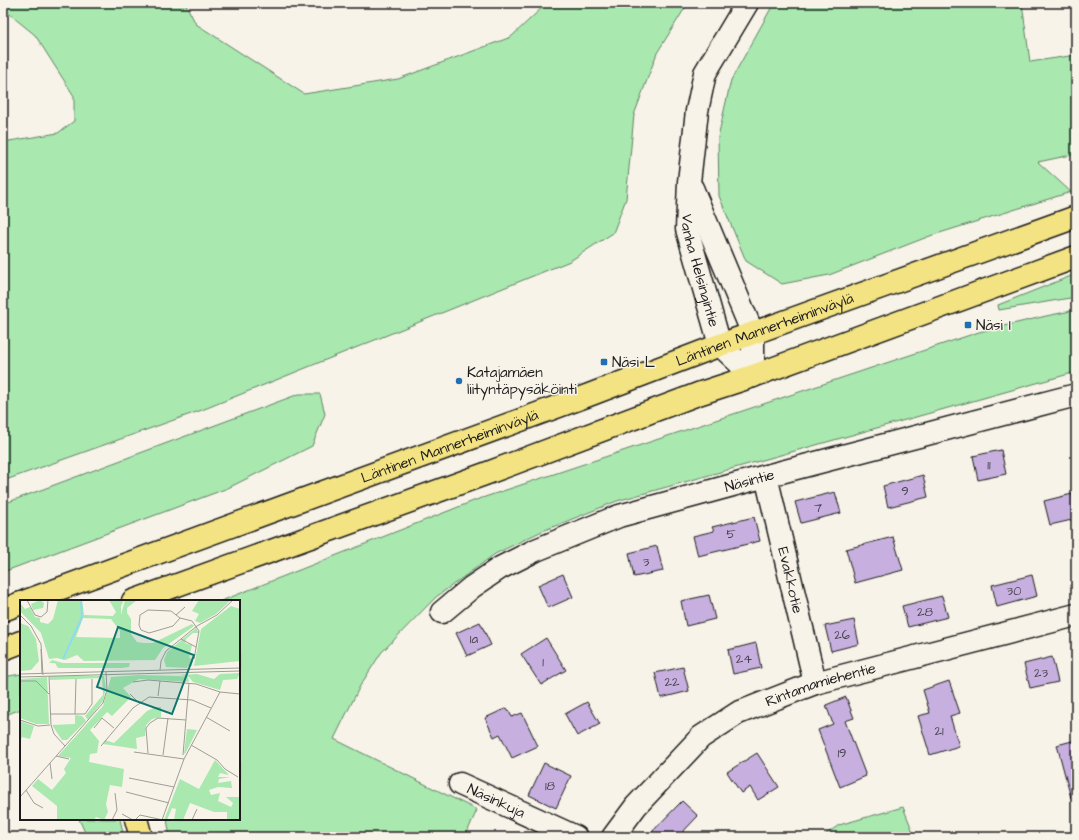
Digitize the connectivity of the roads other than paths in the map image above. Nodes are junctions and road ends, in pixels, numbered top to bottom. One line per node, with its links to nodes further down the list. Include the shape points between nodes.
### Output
1 (747, 3): 2 (street, Vanha Helsingintie, via 705,73 697,111)
2 (689, 182): 5 (street, Vanha Helsingintie); 6 (street, Vanha Helsingintie, via 687,229)
3 (1076, 217): 5 (main road, Läntinen Mannerheiminväylä)
4 (1076, 258): 7 (main road)
5 (752, 334): 6 (main road, Läntinen Mannerheiminväylä); 7 (street, Vanha Helsingintie)
6 (720, 345): 7 (street, Vanha Helsingintie); 11 (main road, Läntinen Mannerheiminväylä)
7 (753, 376): 10 (main road)
8 (1076, 395): 9 (street, Näsintie)
9 (766, 476): 17 (street, Näsintie, via 619,516 536,550 500,568); 21 (street, Evakkotie)
10 (210, 573): 13 (main road); 14 (main road)
11 (55, 598): 12 (main road, Läntinen Mannerheiminväylä)
12 (36, 600)
13 (136, 600)
14 (172, 600)
15 (20, 603): 16 (main road)
16 (3, 610)
17 (442, 612)
18 (1076, 615): 21 (street, Rintamamiehentie)
19 (20, 642): 20 (main road)
20 (3, 649)
21 (815, 684): 26 (street, Rintamamiehentie, via 738,713 701,737 636,806)
22 (460, 784): 25 (street, Näsinkuja)
23 (136, 820): 24 (main road)
24 (141, 837)
25 (576, 837)
26 (613, 837)

